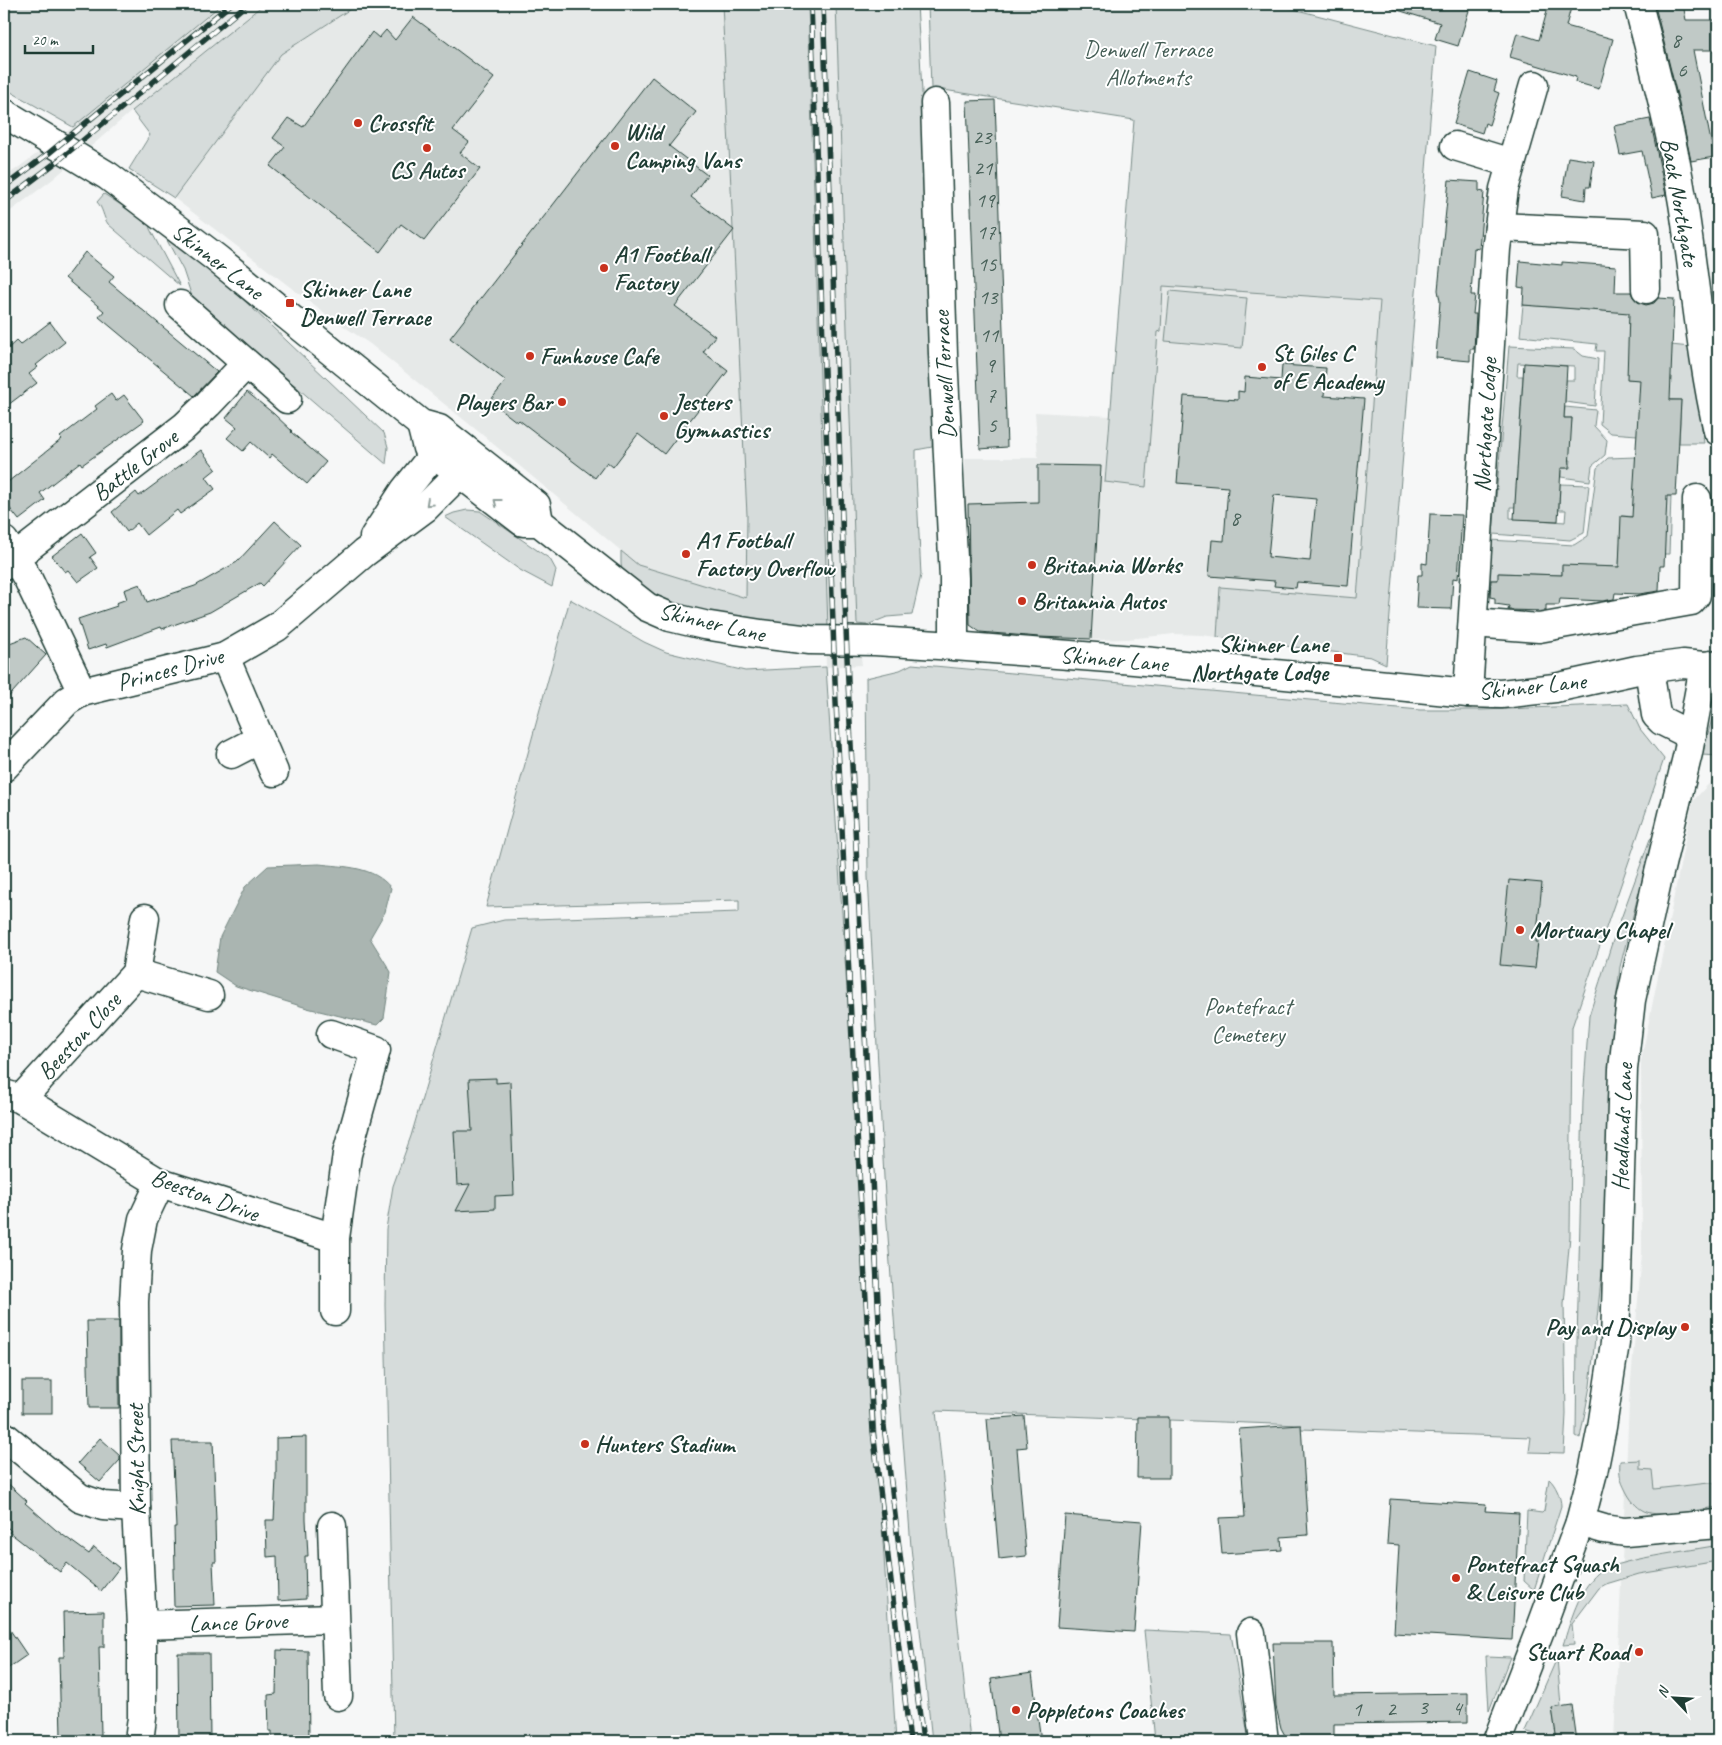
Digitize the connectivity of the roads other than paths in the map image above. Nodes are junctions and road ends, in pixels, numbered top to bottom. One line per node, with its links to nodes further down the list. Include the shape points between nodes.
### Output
1 (1638, 4): 12 (street, Back Northgate, via 1682,202)
2 (1534, 85): 6 (street, Northgate Lodge)
3 (935, 103): 17 (street, Denwell Terrace)
4 (4, 113): 13 (street, Skinner Lane, via 108,176 216,258 421,424 427,448)
5 (1455, 146): 6 (street)
6 (1511, 163): 7 (street, Northgate Lodge)
7 (1499, 227): 8 (street, via 1645,234); 16 (street, Northgate Lodge)
8 (1646, 289)
9 (180, 306): 10 (street)
10 (246, 364): 11 (street); 15 (street, Battle Grove, via 185,426)
11 (287, 398)
12 (1718, 431)
13 (453, 454): 17 (street, Skinner Lane, via 536,505 539,522 647,607 670,617 810,640); 18 (street, Princes Drive, via 405,490 364,553 277,627)
14 (1698, 499): 16 (street, via 1696,595 1692,601 1539,628)
15 (8, 555): 21 (street, via 32,587)
16 (1473, 623): 22 (street, Northgate Lodge)
17 (954, 646): 22 (street, Skinner Lane)
18 (225, 657): 21 (street, Princes Drive); 24 (street)
19 (1711, 665): 20 (street, Skinner Lane); 23 (street, Headlands Lane)
20 (1648, 668): 22 (street, Skinner Lane, via 1555,688 1500,694); 23 (street, via 1656,714 1662,721)
21 (82, 692): 26 (street, Princes Drive, via 67,701)
22 (1468, 693)
23 (1692, 736): 38 (street, Headlands Lane, via 1631,1000 1623,1069 1615,1343 1602,1427)
24 (260, 739): 25 (street); 27 (street)
25 (231, 754)
26 (4, 767)
27 (274, 772)
28 (145, 918): 29 (street, Beeston Close)
29 (136, 973): 30 (street, Beeston Close); 32 (street, Beeston Close)
30 (209, 995)
31 (331, 1034): 34 (street, via 378,1041 346,1154)
32 (12, 1096): 33 (street, Beeston Drive)
33 (160, 1183): 34 (street, Beeston Drive); 37 (street, Knight Street, via 143,1219 137,1250 134,1302)
34 (335, 1238): 35 (street)
35 (335, 1311)
36 (4, 1436): 37 (street, via 80,1498 103,1506)
37 (136, 1508): 42 (street, Knight Street)
38 (1580, 1522): 39 (street, via 1625,1532); 47 (street)
39 (1718, 1524)
40 (332, 1526): 41 (street)
41 (334, 1619): 42 (street, Lance Grove); 44 (street)
42 (142, 1625): 45 (street, Knight Street)
43 (1251, 1633): 46 (street)
44 (338, 1696)
45 (139, 1741)
46 (1264, 1741)
47 (1497, 1741)

